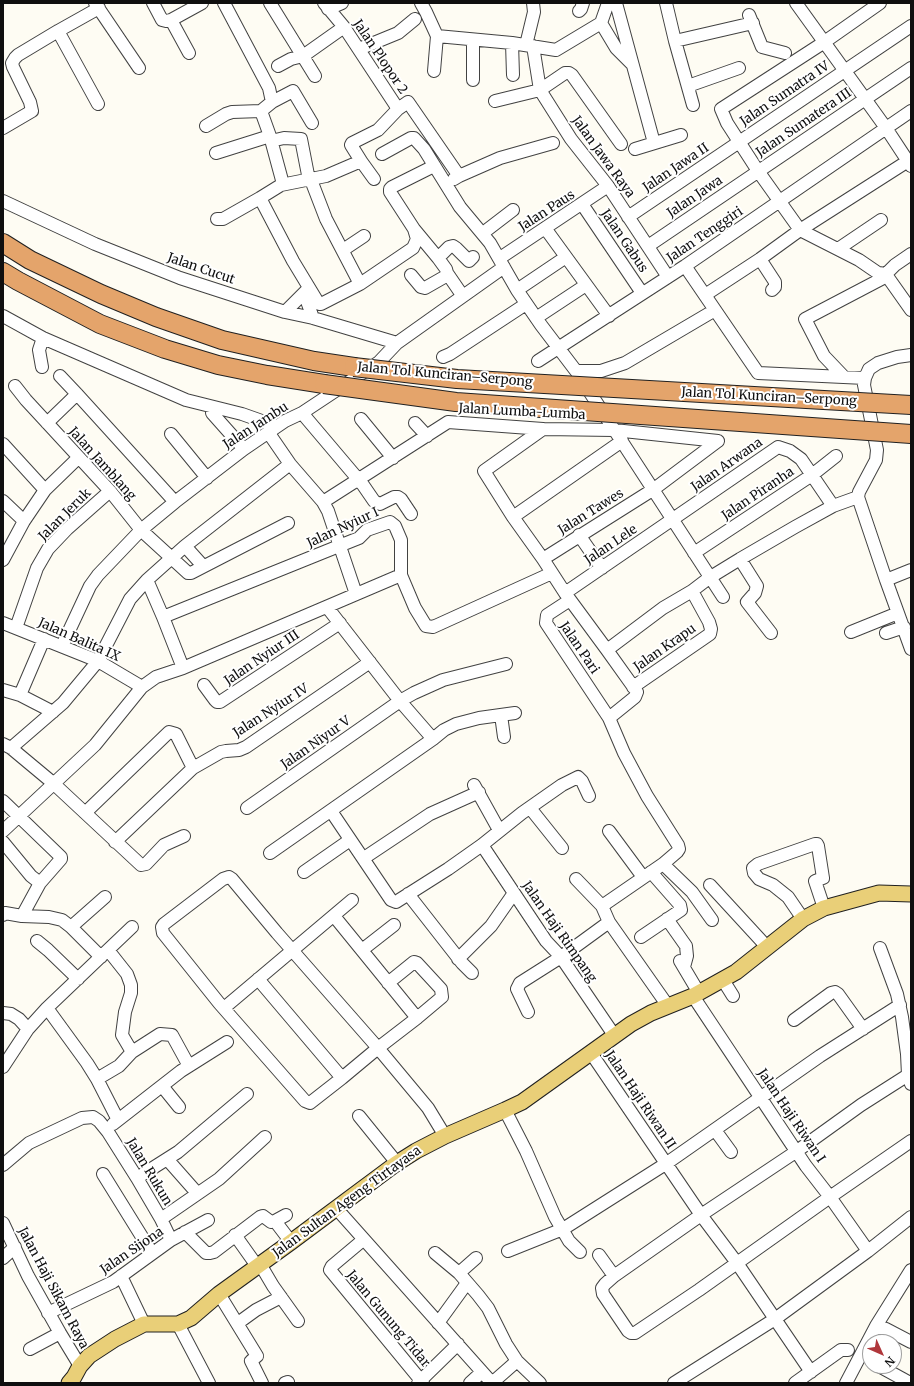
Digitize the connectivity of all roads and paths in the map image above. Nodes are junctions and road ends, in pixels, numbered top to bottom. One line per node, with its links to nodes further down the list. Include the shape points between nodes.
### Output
1 (153, 3): 16 (street, via 162,20)
2 (202, 3): 16 (street)
3 (224, 3): 45 (street, via 269,88)
4 (270, 3): 30 (street)
5 (342, 3): 13 (street)
6 (421, 3): 21 (street)
7 (533, 3): 26 (street)
8 (608, 3): 17 (street)
9 (616, 3): 31 (street)
10 (666, 3): 23 (street)
11 (880, 3): 25 (street)
12 (97, 6): 20 (street); 33 (street)
13 (326, 6): 19 (street, Jalan Plopor 2)
14 (802, 6): 25 (street)
15 (415, 19): 27 (street, via 398,33)
16 (172, 20): 28 (street)
17 (601, 23): 26 (street, via 556,50); 31 (street, via 616,48)
18 (911, 26): 37 (street, Jalan Sumatra IV)
19 (344, 28): 27 (street, Jalan Plopor 2); 30 (street)
20 (58, 31): 46 (street); 53 (street, via 18,55 12,63 32,111)
21 (437, 36): 22 (street); 36 (street)
22 (473, 40): 24 (street); 40 (street)
23 (675, 41): 29 (street, via 734,28 751,21 762,47); 41 (street)
24 (512, 43): 26 (street); 38 (street)
25 (823, 43): 37 (street); 57 (street, via 721,110)
26 (529, 46): 42 (street, Jalan Jawa Raya)
27 (359, 49): 48 (street, Jalan Plopor 2)
28 (189, 53)
29 (784, 53)
30 (303, 56): 32 (street); 39 (street)
31 (632, 64): 59 (street)
32 (278, 66)
33 (139, 68)
34 (740, 68): 41 (street)
35 (911, 68): 43 (street, Jalan Sumatera III)
36 (434, 70)
37 (845, 71): 43 (street); 57 (street, Jalan Sumatra IV)
38 (513, 75)
39 (315, 76)
40 (473, 80)
41 (688, 86): 47 (street)
42 (540, 90): 44 (street); 60 (street, via 569,73); 73 (street, Jalan Jawa Raya, via 571,139)
43 (865, 99): 54 (street); 67 (street, Jalan Sumatera III)
44 (495, 101)
45 (272, 102): 49 (street); 51 (street, via 293,91)
46 (98, 104)
47 (693, 105)
48 (398, 109): 64 (street, via 378,130 352,143); 68 (street, via 408,102 411,104)
49 (261, 111): 52 (street, via 232,112); 56 (street)
50 (911, 111): 54 (street, Jalan Tenggiri)
51 (312, 123)
52 (206, 126)
53 (3, 128)
54 (886, 128): 65 (street); 76 (street, Jalan Tenggiri)
55 (681, 135): 59 (street)
56 (271, 139): 62 (street); 70 (street, via 301,139); 71 (street)
57 (739, 142): 67 (street); 79 (street, Jalan Jawa II)
58 (553, 143): 68 (street, via 500,158)
59 (654, 143): 61 (street)
60 (621, 144)
61 (635, 148)
62 (216, 153)
63 (382, 154): 66 (street, via 407,139 414,138)
64 (361, 161): 69 (street); 70 (street)
65 (909, 163): 84 (street)
66 (434, 166): 72 (street); 83 (street, via 390,189)
67 (758, 171): 76 (street); 88 (street, Jalan Jawa)
68 (459, 176): 72 (street)
69 (374, 179)
70 (310, 180): 71 (street); 90 (street, via 326,219)
71 (284, 184): 74 (street)
72 (446, 184): 85 (street, via 460,207)
73 (608, 186): 77 (street, Jalan Paus); 79 (street, Jalan Jawa Raya)
74 (260, 198): 80 (street, via 223,219); 107 (street)
75 (3, 201): 114 (street, Jalan Cucut, via 95,244 180,278)
76 (779, 202): 84 (street); 97 (street, Jalan Tenggiri)
77 (582, 204): 82 (street, Jalan Paus); 108 (street, Jalan Gabus)
78 (513, 210): 85 (street)
79 (628, 217): 88 (street, Jalan Jawa Raya)
80 (217, 219)
81 (881, 220): 89 (street)
82 (545, 228): 93 (street); 96 (street, Jalan Paus)
83 (414, 229): 94 (street); 103 (street, via 417,239 413,248)
84 (800, 230): 89 (street); 95 (street)
85 (483, 233): 96 (street)
86 (364, 236): 90 (street)
87 (3, 243): 132 (highway, Jalan Tol Kunciran–Serpong, bridge, via 30,260 156,317 215,338 314,361 457,379)
88 (648, 246): 102 (street, Jalan Jawa Raya)
89 (838, 249): 101 (street, via 878,273)
90 (343, 250): 103 (street)
91 (911, 254): 101 (street, via 895,265)
92 (473, 257): 94 (street, via 469,261 453,246)
93 (566, 257): 104 (street); 105 (street)
94 (438, 258): 99 (street)
95 (760, 259): 106 (street, via 775,282 776,287); 109 (street)
96 (502, 262): 105 (street); 110 (street, Jalan Jambu)
97 (685, 266): 102 (street, Jalan Tenggiri); 109 (street)
98 (3, 272): 142 (highway, Jalan Tol Kunciran–Serpong, bridge, via 100,324 165,349 218,365 324,384 456,402)
99 (447, 273): 100 (street, via 425,288); 110 (street)
100 (411, 275)
101 (887, 275): 113 (street); 128 (street, via 805,319 824,356)
102 (668, 277): 108 (street, Jalan Tenggiri)
103 (360, 284): 107 (street, via 321,304)
104 (586, 285): 116 (street); 118 (street)
105 (517, 290): 111 (street)
106 (772, 290)
107 (306, 291): 114 (street); 117 (street)
108 (642, 293): 116 (street, Jalan Tenggiri)
109 (705, 295): 112 (street)
110 (462, 297): 120 (street, Jalan Jambu)
111 (526, 304): 118 (street); 123 (street, via 450,354)
112 (715, 310): 126 (street, via 625,363 601,371); 128 (street, via 758,373)
113 (911, 310)
114 (285, 312): 117 (street, Jalan Cucut)
115 (3, 316): 119 (street)
116 (609, 316): 121 (street, Jalan Tenggiri)
117 (313, 318): 120 (street, Jalan Cucut)
118 (536, 318): 121 (street)
119 (43, 338): 125 (street, via 39,350); 138 (street, via 186,400 242,414)
120 (397, 343): 134 (street, Jalan Jambu, via 379,362)
121 (559, 348): 124 (street, Jalan Tenggiri); 126 (street)
122 (911, 355): 129 (street, via 878,363 869,369)
123 (443, 356)
124 (538, 361)
125 (42, 367)
126 (576, 371): 140 (street)
127 (60, 376): 131 (street)
128 (844, 377): 129 (street)
129 (865, 378): 158 (street, via 864,385 877,450 876,460)
130 (15, 386): 136 (street, Jalan Jamblang)
131 (77, 394): 136 (street); 160 (street)
132 (911, 405)
133 (212, 413): 147 (street)
134 (302, 413): 138 (street, Jalan Jambu); 154 (street)
135 (360, 419): 150 (street)
136 (47, 423): 149 (street, Jalan Jamblang)
137 (415, 423): 143 (street)
138 (272, 429): 147 (street, Jalan Jambu); 151 (street)
139 (543, 429): 140 (street, Jalan Lumba-Lumba); 143 (street, Jalan Lumba-Lumba, via 448,422); 164 (street, via 484,471)
140 (614, 430): 144 (street); 145 (street, Jalan Lumba-Lumba)
141 (171, 434): 153 (street)
142 (911, 434)
143 (426, 436): 150 (street, Jalan Lumba-Lumba)
144 (622, 441): 155 (street); 164 (street)
145 (718, 441): 155 (street, Jalan Tawes)
146 (3, 444): 156 (street)
147 (244, 449): 153 (street, Jalan Jambu)
148 (836, 456): 152 (street, Jalan Piranha)
149 (78, 458): 156 (street); 157 (street, Jalan Jamblang)
150 (392, 458): 154 (street, Jalan Lumba-Lumba)
151 (290, 464): 161 (street); 170 (street)
152 (812, 475): 162 (street); 165 (street, Jalan Arwana, via 801,459 790,451 778,447); 172 (street, Jalan Piranha)
153 (207, 478): 160 (street, Jalan Jambu)
154 (358, 480): 161 (street, Jalan Lumba-Lumba); 163 (street, via 376,503 380,504 398,497)
155 (654, 489): 165 (street); 169 (street, Jalan Tawes)
156 (45, 490): 166 (street)
157 (110, 491): 168 (street, Jalan Jamblang); 195 (street, Jalan Jeruk, via 48,549 37,568)
158 (858, 497): 162 (street); 184 (street)
159 (3, 501): 166 (street)
160 (175, 502): 168 (street, Jalan Jambu)
161 (323, 502): 171 (street)
162 (833, 506): 175 (street)
163 (411, 514)
164 (513, 517): 174 (street)
165 (673, 519): 172 (street); 178 (street, Jalan Lele)
166 (24, 521): 176 (street)
167 (288, 523): 177 (street, Jalan Jamblang)
168 (142, 530): 173 (street, Jalan Jamblang); 200 (street, Jalan Jambu, via 90,586)
169 (579, 535): 174 (street, Jalan Tawes); 178 (street)
170 (185, 546): 173 (street); 177 (street)
171 (339, 546): 181 (street, Jalan Nyiur I, via 359,538 367,530 390,522 395,526 401,540); 186 (street); 191 (street, Jalan Nyiur I)
172 (694, 553): 182 (street)
173 (172, 557): 177 (street, Jalan Jamblang, via 189,573); 183 (street)
174 (543, 558): 180 (street)
175 (740, 559): 182 (street); 197 (street, via 757,586 755,593 747,602)
176 (3, 560)
177 (203, 566)
178 (602, 568): 187 (street, Jalan Lele)
179 (911, 570): 184 (street)
180 (552, 573): 181 (street, Jalan Nyiur I, via 432,627 426,626 414,608); 187 (street)
181 (401, 575): 186 (street)
182 (709, 578): 185 (street); 188 (street)
183 (147, 580): 191 (street); 203 (street, via 130,599)
184 (886, 580): 190 (street)
185 (692, 591): 201 (street, via 662,608); 208 (street, Jalan Krapu, via 712,629 710,634)
186 (356, 594): 189 (street)
187 (568, 597): 201 (street); 216 (street, Jalan Pari, via 547,615 546,623)
188 (723, 597)
189 (327, 607): 193 (street); 206 (street)
190 (898, 613): 194 (street); 196 (street)
191 (163, 617): 206 (street)
192 (3, 623): 195 (street, Jalan Balita IX)
193 (340, 623): 204 (street); 207 (street, Jalan Nyiur III, via 220,702 215,700)
194 (904, 627): 198 (street); 202 (street)
195 (16, 628): 199 (street, Jalan Balita IX)
196 (851, 632)
197 (771, 633)
198 (886, 634)
199 (44, 639): 200 (street, Jalan Balita IX); 211 (street)
200 (62, 646): 203 (street, Jalan Balita IX)
201 (607, 650): 208 (street)
202 (911, 650)
203 (98, 661): 209 (street, Jalan Balita IX); 213 (street)
204 (370, 662): 212 (street); 220 (street, Jalan Nyiur IV, via 246,747 221,752)
205 (506, 664): 212 (street, Jalan Niyur V, via 443,680)
206 (183, 668): 209 (street, via 156,677)
207 (204, 685)
208 (634, 686): 216 (street, via 637,692 635,697)
209 (142, 687): 221 (street, via 95,745)
210 (3, 690): 211 (street)
211 (20, 695): 213 (street)
212 (400, 701): 218 (street); 224 (street, Jalan Niyur V)
213 (53, 712): 219 (street)
214 (515, 713): 215 (street)
215 (501, 715): 217 (street); 218 (street, via 456,724)
216 (609, 718): 240 (street, Jalan Pari, via 647,796 678,845 677,852)
217 (504, 737)
218 (433, 739): 226 (street)
219 (7, 746): 221 (street)
220 (193, 768): 227 (street, via 176,734 169,732); 235 (street, Jalan Nyiur IV)
221 (53, 783): 227 (street); 228 (street)
222 (589, 796): 225 (street, via 578,777 562,784)
223 (3, 801): 228 (street)
224 (247, 808)
225 (530, 808): 229 (street); 237 (street)
226 (331, 811): 233 (street); 238 (street)
227 (85, 813): 235 (street)
228 (19, 817): 230 (street); 244 (street, via 61,859)
229 (499, 830): 236 (street); 239 (street, via 477,788 430,814)
230 (3, 831)
231 (609, 831): 242 (street)
232 (184, 836): 235 (street, via 164,845 144,866)
233 (350, 840): 239 (street); 241 (street)
234 (3, 842): 244 (street)
235 (115, 842)
236 (482, 845): 246 (street, Jalan Haji Rimpang); 247 (street)
237 (562, 848)
238 (270, 853)
239 (364, 858): 247 (street, via 391,900 396,902)
240 (663, 864): 242 (street, Jalan Pari); 258 (street, via 692,892)
241 (304, 872)
242 (647, 874): 251 (street, Jalan Pari); 257 (street, via 680,905 681,910)
243 (576, 879): 251 (street)
244 (40, 883): 254 (street)
245 (710, 885): 265 (street)
246 (514, 893): 270 (street, Jalan Haji Rimpang, via 546,941); 271 (street, via 491,926)
247 (408, 894): 271 (street)
248 (911, 894): 252 (main road, Jalan Sultan Ageng Tirtayasa, via 879,893)
249 (105, 897): 261 (street)
250 (352, 900): 255 (street)
251 (602, 906): 259 (street)
252 (824, 908): 256 (main road, Jalan Sultan Ageng Tirtayasa); 256 (street, via 815,880 823,878 817,844 753,868 759,879 774,885 788,897)
253 (3, 915): 254 (street, via 6,913)
254 (22, 916): 261 (street, via 49,917 62,920)
255 (334, 916): 267 (street); 268 (street)
256 (804, 918): 265 (main road, Jalan Sultan Ageng Tirtayasa)
257 (667, 920): 263 (street); 277 (street, Jalan Haji Riwan I, via 686,946 687,956 681,963)
258 (712, 920)
259 (609, 922): 270 (street); 280 (street)
260 (394, 925): 267 (street)
261 (71, 927): 269 (street)
262 (132, 927): 269 (street)
263 (641, 936)
264 (37, 941): 273 (street)
265 (767, 947): 275 (main road, Jalan Sultan Ageng Tirtayasa)
266 (880, 948): 279 (street)
267 (362, 950): 276 (street)
268 (292, 951): 274 (street); 282 (street, via 228,877 222,878 164,924 164,933); 291 (street)
269 (104, 954): 273 (street); 292 (street, via 127,974 131,985 122,1035)
270 (561, 957): 283 (street, via 520,983 517,989); 289 (street, Jalan Haji Rimpang)
271 (458, 959): 272 (street)
272 (472, 973)
273 (78, 979): 281 (street)
274 (258, 979): 282 (street); 297 (street)
275 (723, 980): 277 (main road, Jalan Sultan Ageng Tirtayasa); 278 (street)
276 (388, 983): 285 (street); 285 (street, via 414,962 418,962 441,989 442,997)
277 (696, 994): 280 (main road, Jalan Sultan Ageng Tirtayasa); 302 (street, Jalan Haji Riwan I)
278 (733, 996)
279 (900, 1005): 288 (street); 294 (street)
280 (668, 1006): 289 (main road, Jalan Sultan Ageng Tirtayasa)
281 (46, 1008): 287 (street); 298 (street)
282 (224, 1008): 297 (street, via 305,1101 310,1103)
283 (528, 1012)
284 (3, 1013): 287 (street, via 11,1014)
285 (417, 1018): 291 (street)
286 (794, 1020): 288 (street, via 835,992)
287 (28, 1028): 296 (street)
288 (863, 1029): 302 (street)
289 (614, 1035): 293 (main road, Jalan Sultan Ageng Tirtayasa)
290 (227, 1042): 295 (street)
291 (378, 1048): 297 (street); 309 (street, via 428,1108)
292 (132, 1052): 295 (street, via 160,1034 172,1035); 298 (street, via 120,1066)
293 (591, 1053): 304 (main road, Jalan Sultan Ageng Tirtayasa, via 530,1097); 316 (street, Jalan Haji Riwan II)
294 (909, 1053): 299 (street)
295 (189, 1066): 300 (street)
296 (3, 1067)
297 (342, 1078)
298 (97, 1079): 306 (street)
299 (910, 1080): 313 (street, via 860,1105)
300 (162, 1086): 303 (street); 306 (street)
301 (247, 1094): 314 (street, via 184,1148)
302 (762, 1098): 308 (street); 313 (street, Jalan Haji Riwan I)
303 (180, 1107)
304 (505, 1110): 309 (main road, Jalan Sultan Ageng Tirtayasa); 330 (street)
305 (359, 1116): 315 (street)
306 (118, 1120): 307 (street)
307 (102, 1125): 317 (street, via 93,1116 82,1118 29,1144); 319 (street, Jalan Rukun)
308 (715, 1130): 312 (street); 316 (street)
309 (445, 1136): 315 (main road, Jalan Sultan Ageng Tirtayasa)
310 (265, 1137): 320 (street, via 219,1179)
311 (911, 1141): 321 (street)
312 (730, 1152)
313 (797, 1152): 321 (street, Jalan Haji Riwan I); 324 (street)
314 (166, 1159): 319 (street); 320 (street)
315 (398, 1163): 322 (main road, Jalan Sultan Ageng Tirtayasa)
316 (667, 1163): 324 (street, Jalan Haji Riwan II); 330 (street)
317 (3, 1165)
318 (103, 1174): 340 (street)
319 (137, 1178): 326 (street, Jalan Rukun)
320 (197, 1193): 326 (street)
321 (830, 1197): 338 (street, Jalan Haji Riwan I); 345 (street)
322 (336, 1208): 334 (street); 335 (main road, Jalan Sultan Ageng Tirtayasa)
323 (286, 1215): 328 (street)
324 (701, 1215): 345 (street, Jalan Haji Riwan II); 350 (street)
325 (911, 1217): 338 (street)
326 (161, 1219): 333 (street, Jalan Rukun)
327 (208, 1220): 331 (street, Jalan Sijona)
328 (275, 1221): 332 (street, via 260,1217); 335 (street)
329 (3, 1223): 336 (street, Jalan Haji Sikam Raya)
330 (563, 1229): 337 (street); 339 (street, via 569,1242)
331 (185, 1232): 332 (street, via 210,1254); 333 (street, Jalan Sijona)
332 (235, 1235): 346 (street)
333 (171, 1240): 340 (street, Jalan Sijona)
334 (363, 1240): 359 (street); 375 (street, Jalan Gunung Tidar, via 330,1270)
335 (291, 1242): 346 (main road, Jalan Sultan Ageng Tirtayasa)
336 (15, 1247): 343 (street); 355 (street, Jalan Haji Sikam Raya)
337 (508, 1251)
338 (868, 1251): 356 (street)
339 (580, 1252)
340 (152, 1253): 349 (street, Jalan Sijona)
341 (435, 1254): 348 (street)
342 (599, 1255): 350 (street)
343 (3, 1258)
344 (476, 1258): 348 (street)
345 (738, 1263): 350 (street, via 635,1333 628,1331 603,1294 602,1288); 356 (street, Jalan Haji Riwan II)
346 (258, 1265): 353 (main road, Jalan Sultan Ageng Tirtayasa); 354 (street)
347 (911, 1270): 352 (street)
348 (459, 1273): 351 (street)
349 (121, 1276): 355 (street, Jalan Sijona); 360 (street)
350 (614, 1276)
351 (467, 1284): 359 (street); 369 (street, via 488,1308)
352 (907, 1287): 362 (street)
353 (219, 1294): 358 (street); 361 (main road, Jalan Sultan Ageng Tirtayasa, via 191,1318)
354 (280, 1297): 357 (street); 358 (street)
355 (48, 1313): 363 (street, Jalan Haji Sikam Raya)
356 (775, 1320): 373 (street, Jalan Haji Riwan II); 382 (street)
357 (298, 1321)
358 (238, 1323): 378 (street, via 257,1356 252,1360)
359 (438, 1323): 366 (street)
360 (144, 1324): 361 (main road, Jalan Sultan Ageng Tirtayasa); 371 (main road, Jalan Sultan Ageng Tirtayasa, via 89,1356)
361 (178, 1324): 377 (street)
362 (876, 1326): 364 (street); 365 (street)
363 (60, 1334): 367 (street); 371 (street, Jalan Haji Sikam Raya)
364 (873, 1334)
365 (911, 1342)
366 (458, 1344): 372 (street); 375 (street)
367 (30, 1349)
368 (848, 1350): 373 (street, via 841,1350)
369 (517, 1361): 380 (street); 381 (street)
370 (862, 1362): 384 (street)
371 (80, 1366): 376 (main road, Jalan Sultan Ageng Tirtayasa)
372 (482, 1372): 379 (street); 380 (street)
373 (811, 1372): 383 (street)
374 (894, 1374): 385 (street)
375 (421, 1382)
376 (69, 1383)
377 (209, 1383)
378 (262, 1383)
379 (470, 1383)
380 (492, 1383)
381 (540, 1383)
382 (674, 1383)
383 (795, 1383)
384 (846, 1383)
385 (910, 1383)

